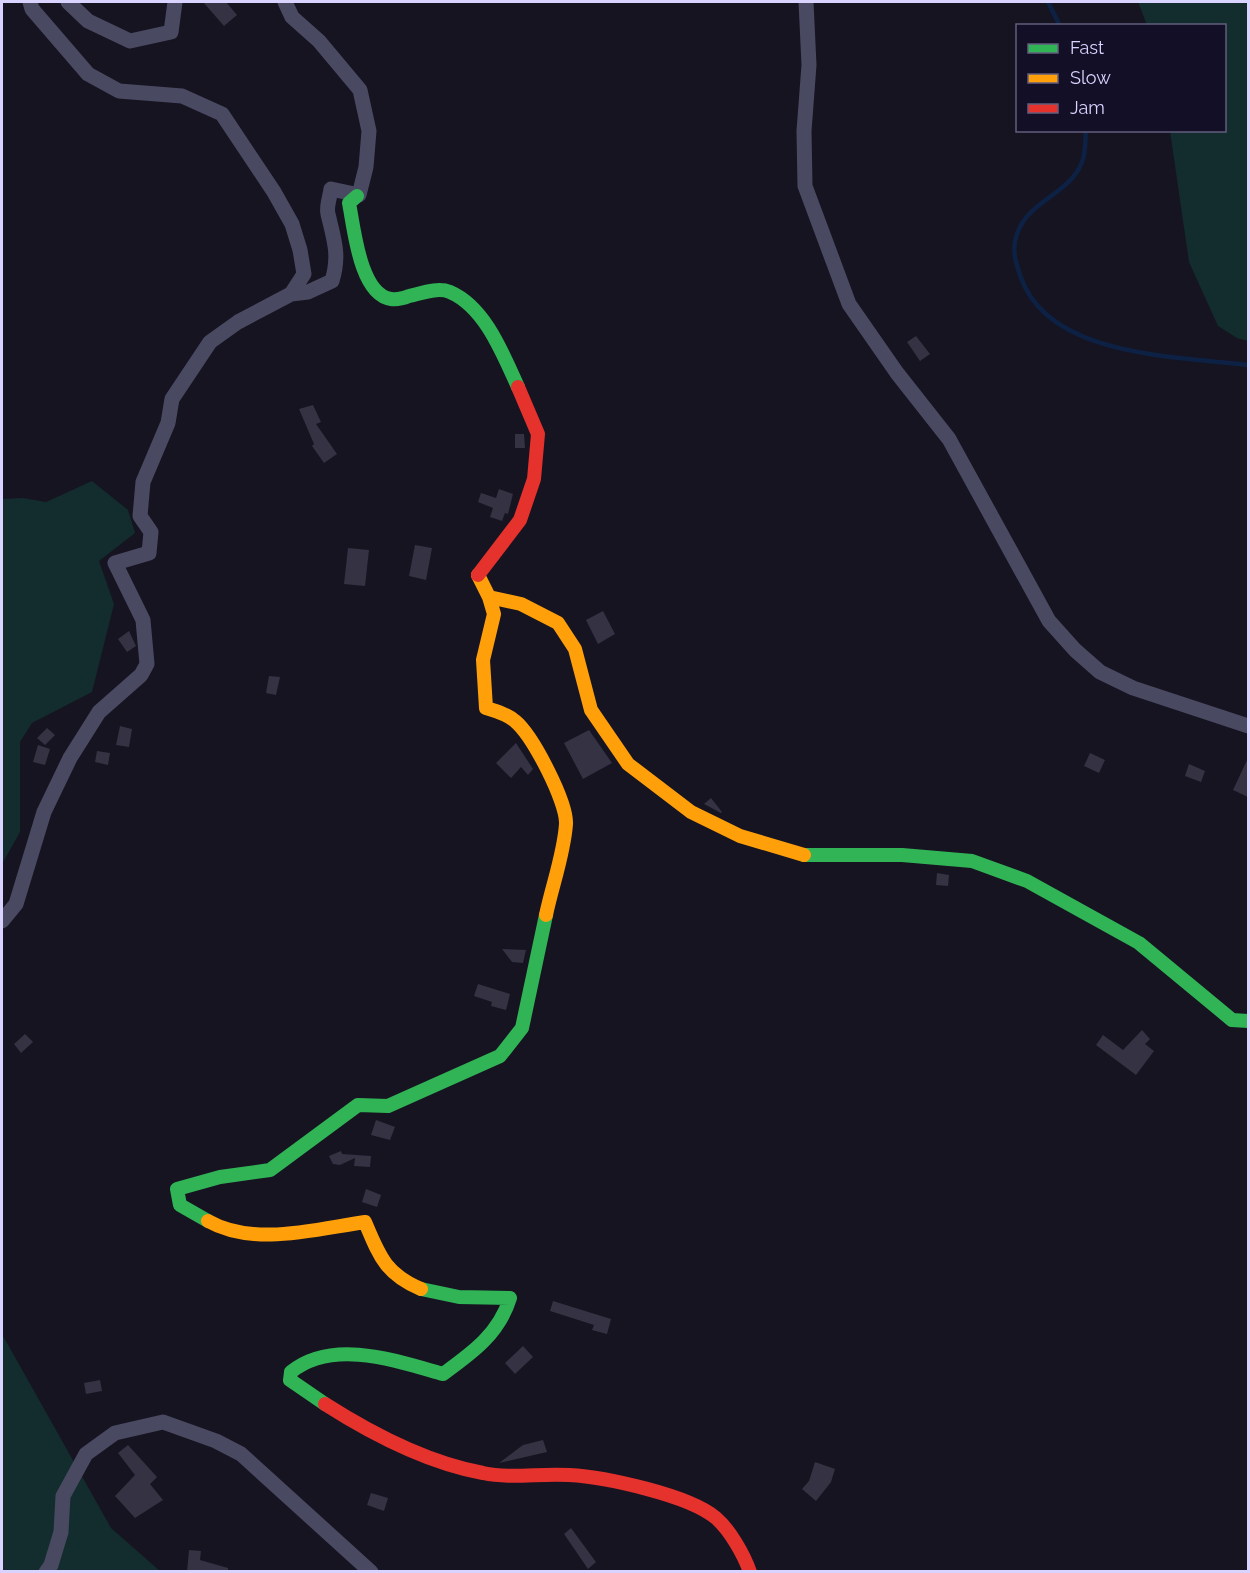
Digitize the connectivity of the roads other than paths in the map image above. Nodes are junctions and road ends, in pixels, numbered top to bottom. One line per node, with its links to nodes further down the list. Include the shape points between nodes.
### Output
1 (30, 2): 7 (street, via 43,24 88,74 119,91 182,96 222,114 292,224 304,274)
2 (68, 2): 3 (street, via 88,21 130,41 171,32)
3 (175, 2)
4 (285, 2): 6 (street, via 292,17 319,41 360,90 369,131 362,191)
5 (806, 2): 9 (street, via 805,186 849,304 949,439 1049,621 1075,650 1100,672 1133,688)
6 (357, 196): 7 (street, via 331,189 327,213 333,225 336,266 332,281 308,292); 8 (street, via 349,203 352,225 372,288 393,300 448,291 473,305 507,362 538,434 534,479 520,520 477,573)
7 (291, 294): 10 (street, via 210,342 172,399 168,423 143,482 140,516 151,532 149,553 116,563 142,620 147,664 141,675 99,712 70,758 44,812 16,904)
8 (489, 597): 11 (street, via 521,604 558,623 575,649 591,710 628,764 690,812 740,836 801,855 902,855 972,861 1027,881 1139,943 1232,1020); 14 (street, via 495,614 486,634 486,708 501,712 525,733 548,768 566,822 522,1028 500,1056 478,1068 388,1106 358,1105 270,1170 220,1177 177,1190 180,1205 219,1227 268,1235 365,1222 384,1263 414,1289 454,1297 510,1298 498,1328 474,1352 442,1374 410,1365 327,1355 300,1364 291,1372 290,1380 309,1395 388,1438 445,1462 483,1473 569,1475 634,1487 682,1503 716,1519)
9 (1248, 726)
10 (2, 921)
11 (1248, 1021)
12 (46, 1572): 13 (street, via 61,1532 63,1496 86,1454 115,1433 163,1422 216,1440 241,1454)
13 (371, 1572)
14 (750, 1572)

